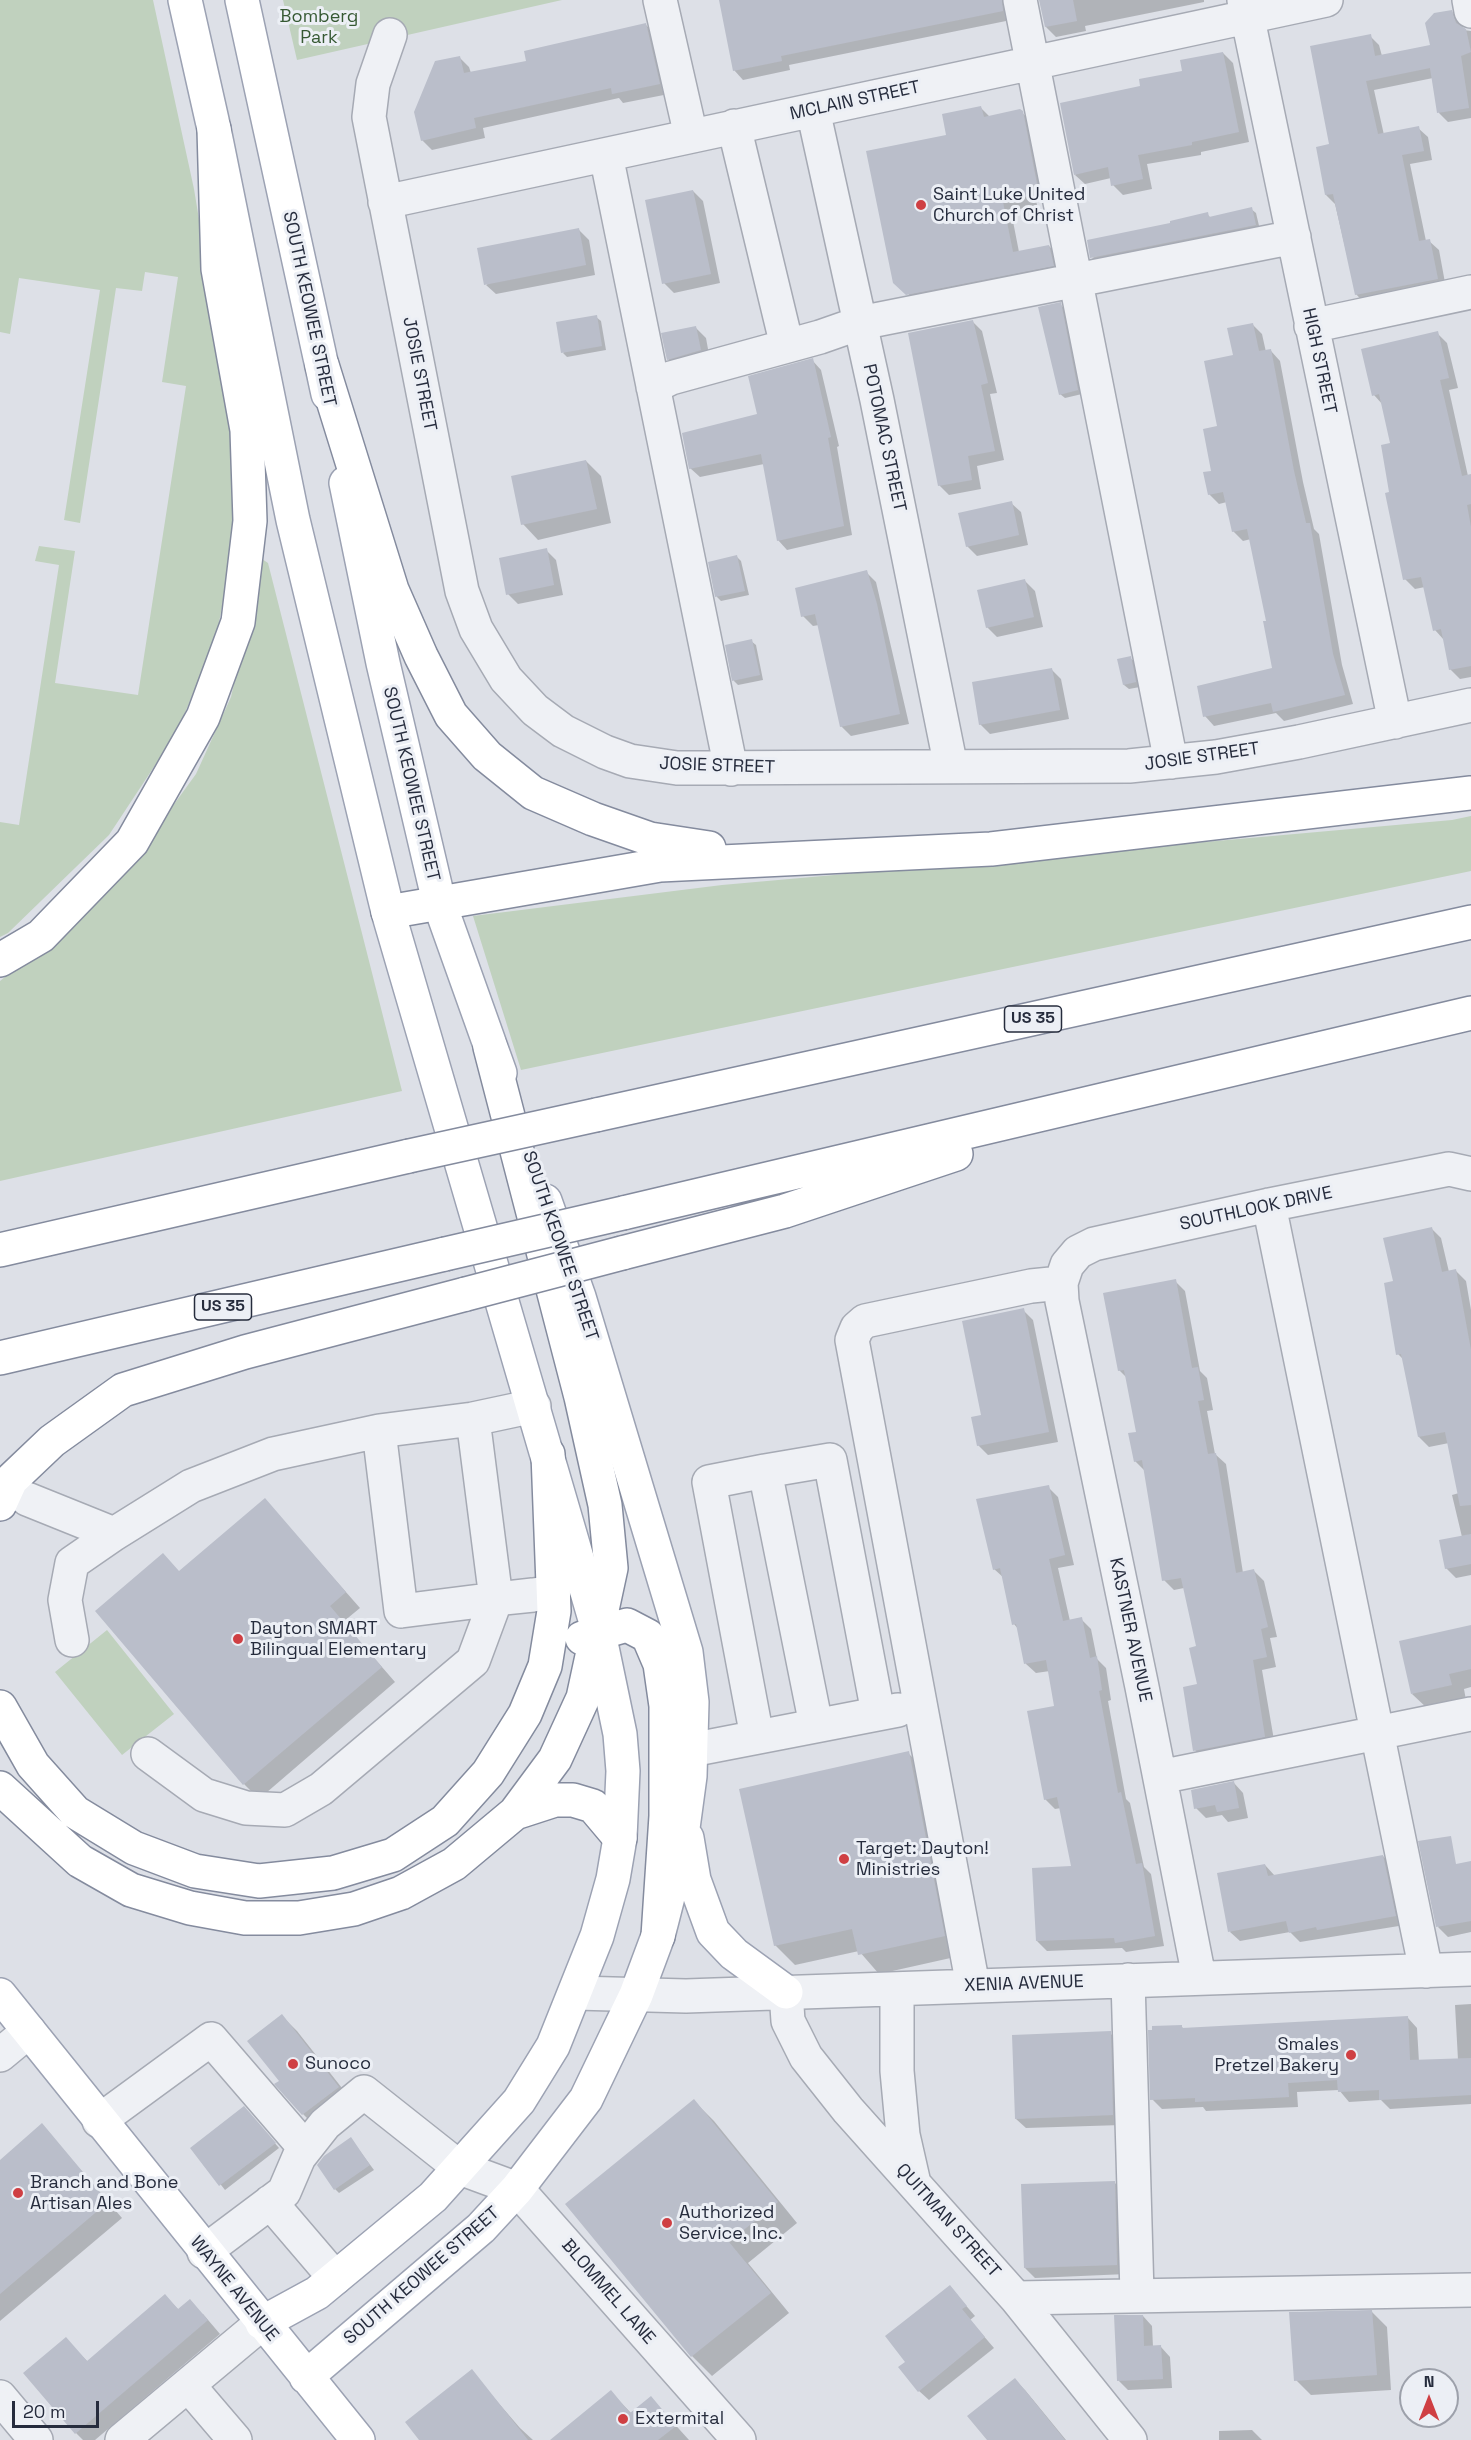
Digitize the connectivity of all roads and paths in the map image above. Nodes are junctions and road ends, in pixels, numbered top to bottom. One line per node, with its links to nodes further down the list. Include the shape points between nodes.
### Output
1 (185, 0): 13 (main road)
2 (242, 0): 23 (main road, SOUTH KEOWEE STREET)
3 (660, 0): 14 (street)
4 (1020, 0): 10 (street)
5 (1326, 0): 7 (street, MCLAIN STREET)
6 (1468, 0): 8 (street)
7 (1246, 8): 10 (street, MCLAIN STREET); 17 (street, HIGH STREET)
8 (1471, 11)
9 (390, 35): 16 (street, JOSIE STREET, via 373,84 369,117)
10 (1032, 64): 11 (street, MCLAIN STREET); 18 (street)
11 (813, 110): 12 (street, MCLAIN STREET); 20 (street, POTOMAC STREET)
12 (734, 126): 14 (street, MCLAIN STREET); 22 (street)
13 (214, 129): 33 (main road, via 293,520); 35 (main road, via 218,269 247,430 250,521 238,622 203,717 132,842 41,936)
14 (691, 136): 15 (street, MCLAIN STREET)
15 (606, 155): 16 (street, MCLAIN STREET); 24 (street)
16 (385, 202): 29 (street, JOSIE STREET, via 462,591 476,629 506,679 535,710 563,731 605,752 630,761 677,768)
17 (1294, 237): 18 (street); 21 (street, HIGH STREET)
18 (1075, 280): 20 (street); 27 (street)
19 (1471, 292): 21 (street)
20 (860, 323): 22 (street); 28 (street, POTOMAC STREET)
21 (1311, 326): 26 (street, HIGH STREET)
22 (787, 346): 24 (street, via 671,378)
23 (322, 365): 31 (main road, via 402,612 451,714 487,756 533,793 650,839); 32 (main road, SOUTH KEOWEE STREET, via 383,663)
24 (653, 387): 29 (street)
25 (1471, 705): 26 (street, JOSIE STREET)
26 (1395, 722): 27 (street, JOSIE STREET)
27 (1171, 762): 28 (street, JOSIE STREET, via 1129,766)
28 (951, 767): 29 (street, JOSIE STREET)
29 (731, 769)
30 (1471, 793): 31 (main road, via 991,849)
31 (779, 859): 32 (main road, via 660,865)
32 (439, 902): 33 (main road); 37 (main road, SOUTH KEOWEE STREET)
33 (388, 912): 46 (main road)
34 (1471, 922): 40 (main road, US 35, bridge)
35 (0, 960)
36 (1471, 1013): 38 (main road, US 35)
37 (490, 1047): 58 (main road, via 581,1397 605,1505 611,1568); 69 (main road, SOUTH KEOWEE STREET, via 579,1297 666,1580 686,1652 692,1702)
38 (1164, 1085): 45 (main road, US 35, bridge); 53 (main road, bridge, via 785,1211 245,1352 123,1390 52,1441 11,1480)
39 (1471, 1174): 41 (street, SOUTHLOOK DRIVE, via 1449,1169)
40 (196, 1204): 42 (main road); 43 (main road, US 35)
41 (1269, 1205): 44 (street, SOUTHLOOK DRIVE, via 1094,1244 1078,1252 1067,1265); 67 (street)
42 (0, 1238)
43 (0, 1250)
44 (1061, 1283): 50 (street, via 866,1321 857,1328 852,1347); 71 (street, KASTNER AVENUE)
45 (0, 1358)
46 (534, 1406): 47 (street); 49 (main road)
47 (473, 1419): 48 (street); 56 (street)
48 (379, 1431): 54 (street, via 273,1454 191,1486); 56 (street, via 402,1611)
49 (548, 1454): 55 (main road); 58 (main road)
50 (875, 1468): 52 (street); 57 (street)
51 (765, 1471): 52 (street, via 830,1460); 66 (street); 68 (street, via 709,1482)
52 (833, 1477): 59 (street)
53 (14, 1502): 54 (street)
54 (114, 1534): 60 (street, via 72,1563 65,1600)
55 (554, 1592): 56 (street); 61 (main road)
56 (496, 1599): 70 (street, via 473,1661 321,1789 285,1810 246,1808 204,1795)
57 (905, 1624): 59 (street); 62 (street)
58 (599, 1633): 61 (main road, via 571,1642); 73 (main road, via 579,1708 555,1759); 75 (main road, via 620,1734); 76 (main road, via 627,1625 648,1636 660,1664 666,1706 666,1816)
59 (862, 1634): 64 (street)
60 (72, 1640)
61 (545, 1666): 63 (main road, via 525,1714 488,1773 445,1821 393,1855 333,1873 259,1881 195,1871 134,1848 75,1812 33,1765)
62 (920, 1706): 64 (street); 81 (street)
63 (0, 1707)
64 (878, 1713): 66 (street)
65 (1471, 1714): 67 (street)
66 (816, 1725): 68 (street)
67 (1377, 1733): 71 (street); 78 (street)
68 (757, 1737): 69 (street)
69 (691, 1750): 74 (main road, SOUTH KEOWEE STREET)
70 (148, 1754)
71 (1160, 1777): 79 (street, KASTNER AVENUE)
72 (0, 1788): 73 (main road, via 80,1861 131,1890 190,1908 245,1918 299,1918 354,1910 402,1893 454,1864)
73 (515, 1813): 75 (main road, via 555,1800 573,1800 593,1806)
74 (684, 1820): 76 (main road, SOUTH KEOWEE STREET); 83 (main road, via 694,1880 712,1932 734,1954)
75 (620, 1838): 84 (main road, via 597,1936)
76 (658, 1936): 86 (main road, SOUTH KEOWEE STREET)
77 (1471, 1969): 78 (street, XENIA AVENUE)
78 (1426, 1971): 79 (street, XENIA AVENUE)
79 (1199, 1977): 80 (street, XENIA AVENUE)
80 (1128, 1980): 81 (street, XENIA AVENUE); 98 (street)
81 (973, 1986): 82 (street, XENIA AVENUE)
82 (897, 1989): 83 (street, XENIA AVENUE); 92 (street, via 898,2082)
83 (786, 1992): 86 (street, XENIA AVENUE); 92 (street, QUITMAN STREET, via 788,2021 806,2056 848,2110)
84 (576, 1993): 86 (street, XENIA AVENUE); 91 (main road, via 553,2046 519,2101)
85 (0, 1995): 87 (main road, WAYNE AVENUE)
86 (636, 1995): 93 (main road, SOUTH KEOWEE STREET, via 585,2099)
87 (29, 2031): 88 (street); 89 (main road, WAYNE AVENUE)
88 (0, 2055)
89 (99, 2121): 90 (street, via 211,2039); 95 (main road, WAYNE AVENUE)
90 (305, 2148): 91 (street, BLOMMEL LANE, via 325,2124 364,2092); 94 (street, via 284,2192)
91 (460, 2168): 93 (street, BLOMMEL LANE); 96 (main road, via 433,2197)
92 (913, 2181): 99 (street, QUITMAN STREET)
93 (517, 2189): 101 (main road, SOUTH KEOWEE STREET, via 481,2228); 108 (street, BLOMMEL LANE)
94 (270, 2202): 95 (street); 96 (street)
95 (204, 2252): 100 (main road, WAYNE AVENUE)
96 (335, 2278): 100 (main road, via 317,2294)
97 (1471, 2290): 98 (street)
98 (1137, 2294): 99 (street)
99 (1017, 2298): 109 (street, QUITMAN STREET)
100 (262, 2323): 101 (main road, WAYNE AVENUE); 102 (street)
101 (306, 2378): 107 (main road, WAYNE AVENUE)
102 (188, 2385): 105 (street); 106 (street)
103 (0, 2397): 104 (street)
104 (36, 2440)
105 (122, 2440)
106 (235, 2440)
107 (358, 2440)
108 (739, 2440)
109 (1130, 2440)

